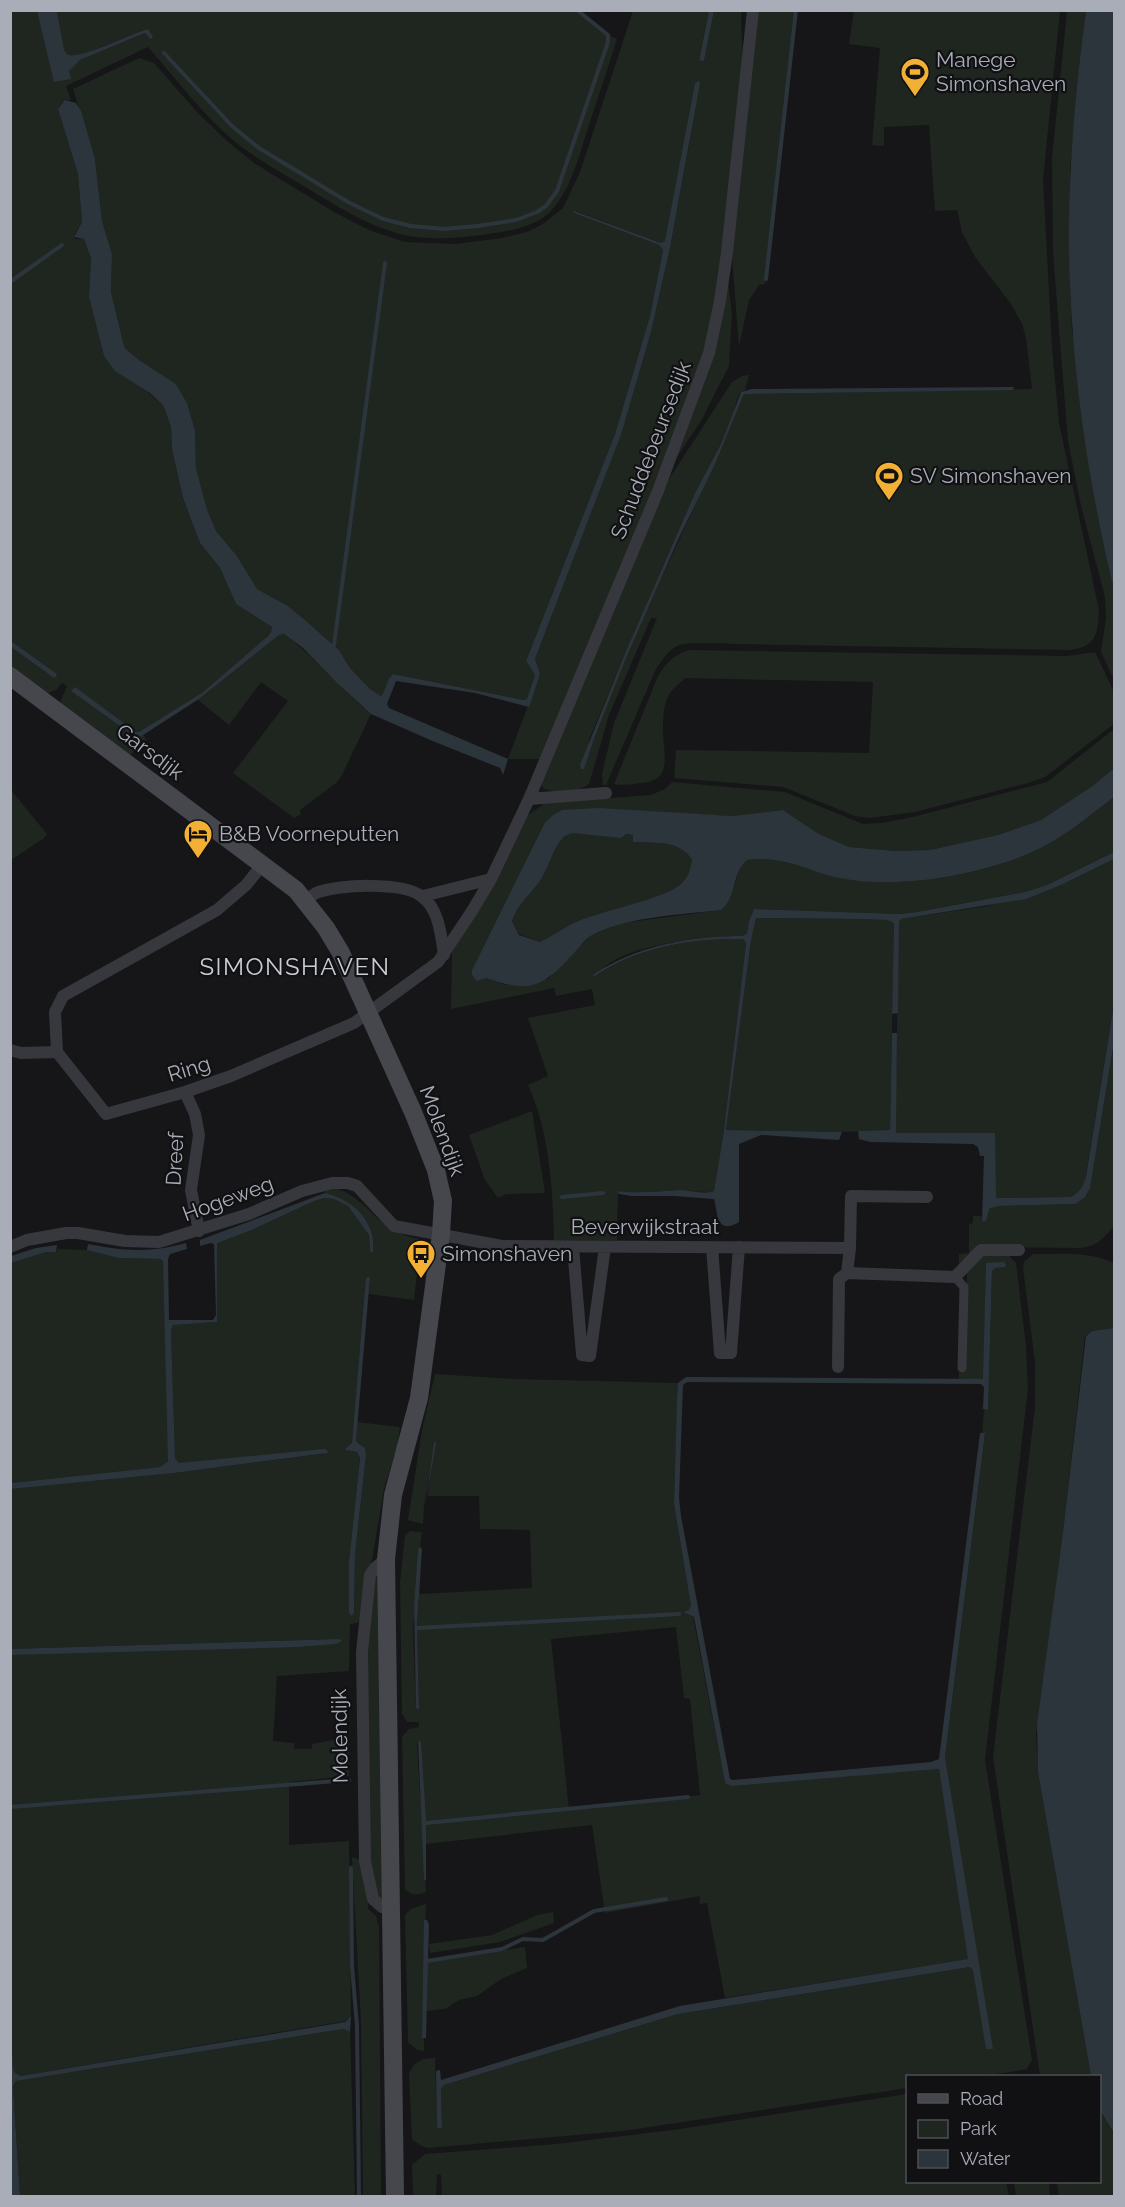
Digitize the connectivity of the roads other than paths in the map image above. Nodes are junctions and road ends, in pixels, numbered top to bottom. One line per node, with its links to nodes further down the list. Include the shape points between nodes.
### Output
1 (753, 10): 4 (street, Schuddebeursedijk, via 727,252 709,353 658,491)
2 (10, 676): 5 (main road, Garsdijk)
3 (606, 793): 4 (street)
4 (529, 799): 6 (street, Schuddebeursedijk)
5 (263, 864): 8 (main road, Molendijk); 12 (street, via 217,910 63,996 55,1012)
6 (490, 879): 7 (street); 9 (street, Schuddebeursedijk)
7 (423, 896): 8 (street, via 383,886 328,890); 9 (street, via 440,925)
8 (305, 901): 10 (main road, Molendijk, via 341,953)
9 (444, 955): 10 (street, Ring, via 418,978)
10 (367, 1012): 13 (street, Ring, via 344,1028); 16 (main road, Molendijk, via 436,1170 442,1201)
11 (10, 1050): 12 (street)
12 (57, 1052): 13 (street, Ring, via 106,1114)
13 (185, 1092): 15 (street, Dreef, via 199,1135 191,1190)
14 (927, 1197): 22 (street, via 851,1196)
15 (199, 1231): 16 (street, Hogeweg, via 302,1191 348,1183 357,1186 394,1226); 18 (street, Hogeweg, via 153,1243 66,1233)
16 (441, 1234): 19 (street, Beverwijkstraat, via 502,1246); 28 (main road, Molendijk, via 419,1398 393,1495)
17 (739, 1246): 21 (street, Beverwijkstraat); 21 (street, via 731,1353 720,1353); 22 (street, Beverwijkstraat)
18 (10, 1247)
19 (573, 1247): 20 (street, Beverwijkstraat); 20 (street, via 582,1355 590,1356)
20 (605, 1247): 21 (street, Beverwijkstraat)
21 (712, 1247)
22 (850, 1248): 24 (street)
23 (1019, 1250): 25 (street, via 981,1250)
24 (847, 1273): 25 (street); 26 (street, via 838,1279)
25 (956, 1277): 27 (street, via 964,1287)
26 (838, 1367)
27 (962, 1368)
28 (386, 1559): 29 (main road, Molendijk); 29 (street, Molendijk, via 370,1575 365,1608 362,1741 365,1861 373,1899 382,1907)
29 (390, 1906): 30 (main road, Molendijk)
30 (396, 2196)

